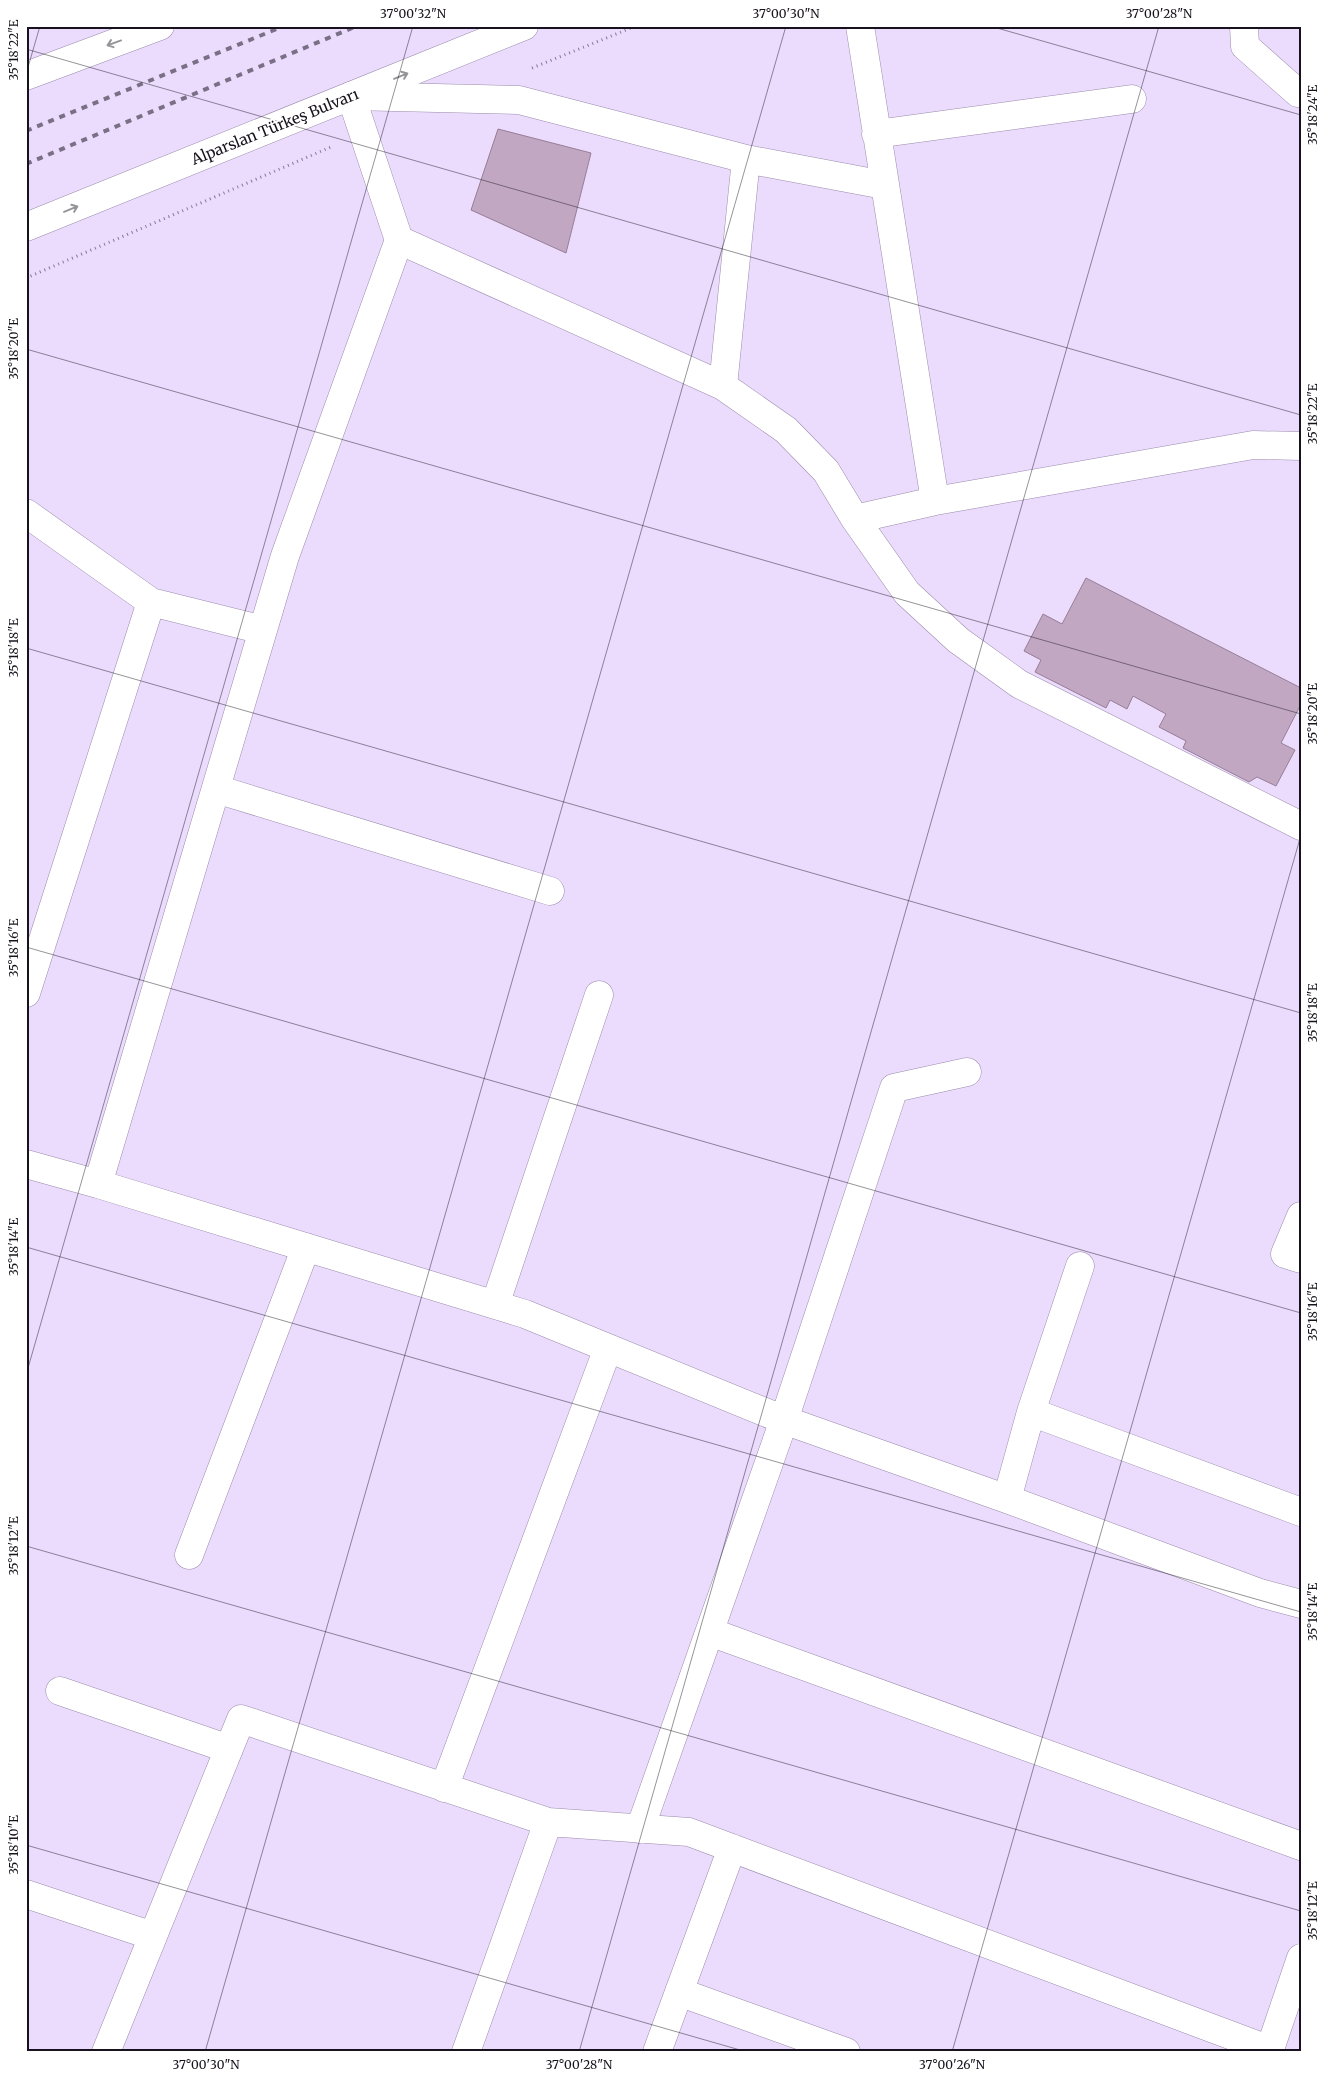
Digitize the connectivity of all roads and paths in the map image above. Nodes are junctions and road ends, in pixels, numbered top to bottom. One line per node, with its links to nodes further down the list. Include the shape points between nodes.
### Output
1 (160, 26): 5 (street, one-way to 5)
2 (524, 26): 7 (street, Alparslan Türkeş Bulvarı, one-way to 2)
3 (860, 26): 9 (street)
4 (1244, 26): 6 (street, via 1245,46)
5 (26, 76)
6 (1301, 93)
7 (351, 96): 10 (street, via 519,100); 12 (street, Alparslan Türkeş Bulvarı, one-way to 7); 13 (street)
8 (1132, 99): 9 (street)
9 (876, 134): 11 (street)
10 (746, 159): 11 (street); 14 (street)
11 (884, 185): 16 (street)
12 (26, 227)
13 (399, 240): 14 (street); 20 (street, via 284,556)
14 (723, 386): 18 (street, via 786,430 826,471)
15 (1301, 446): 16 (street, via 1253,445)
16 (935, 501): 18 (street)
17 (26, 513): 19 (street)
18 (855, 519): 22 (street, via 908,593 958,640 1019,684)
19 (151, 602): 20 (street); 24 (street)
20 (263, 630): 21 (street)
21 (216, 789): 23 (street); 28 (street)
22 (1301, 826)
23 (550, 891)
24 (26, 992)
25 (599, 995): 33 (street)
26 (967, 1072): 36 (street, via 894,1088)
27 (26, 1164): 28 (street)
28 (98, 1184): 30 (street)
29 (1301, 1216): 31 (street, via 1285,1254)
30 (306, 1247): 33 (street); 39 (street)
31 (1301, 1259)
32 (1080, 1266): 35 (street)
33 (495, 1305): 34 (street)
34 (608, 1348): 36 (street); 44 (street)
35 (1031, 1412): 37 (street); 38 (street)
36 (784, 1420): 37 (street); 41 (street)
37 (1007, 1499): 40 (street, via 1260,1593)
38 (1301, 1512)
39 (189, 1555)
40 (1301, 1604)
41 (710, 1632): 46 (street); 47 (street)
42 (60, 1691): 43 (street)
43 (229, 1749): 44 (street, via 241,1719); 50 (street)
44 (444, 1788): 45 (street)
45 (548, 1822): 46 (street); 55 (street)
46 (640, 1829): 48 (street, via 689,1832)
47 (1301, 1846)
48 (732, 1848): 52 (street); 53 (street)
49 (26, 1894): 50 (street)
50 (153, 1936): 54 (street)
51 (1301, 1958): 53 (street)
52 (679, 1992): 56 (street); 57 (street)
53 (1269, 2051)
54 (106, 2052)
55 (466, 2052)
56 (657, 2052)
57 (846, 2052)

